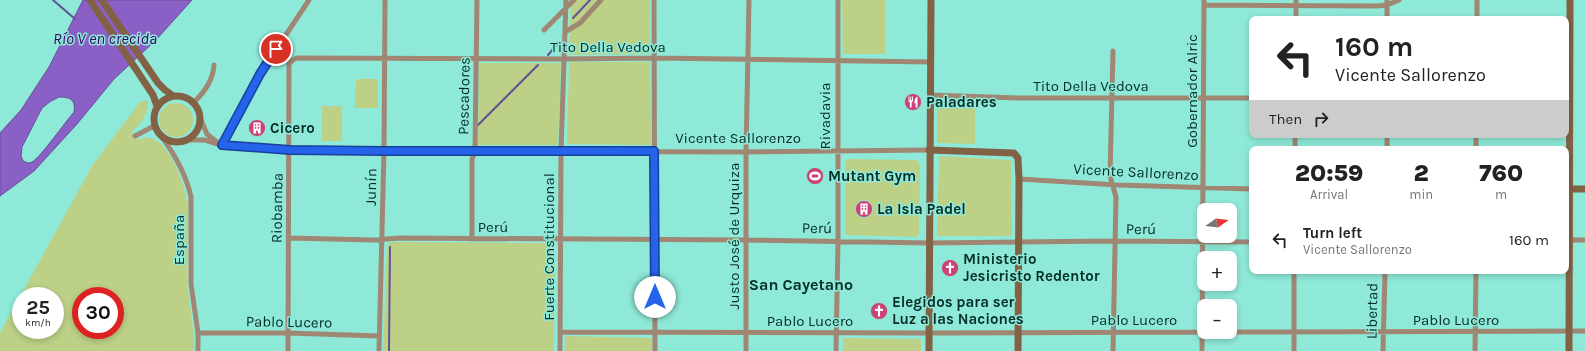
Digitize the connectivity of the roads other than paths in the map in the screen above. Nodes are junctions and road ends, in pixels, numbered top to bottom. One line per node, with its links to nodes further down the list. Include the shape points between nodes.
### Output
1 (90, 0): 43 (main road, via 149,89)
2 (102, 0): 37 (main road, via 158,83)
3 (309, 0): 49 (street, via 260,74)
4 (385, 0): 29 (street, Junín)
5 (477, 0): 30 (street, Pescadores)
6 (566, 0): 20 (street, Fuerte Constitucional)
7 (574, 0): 20 (street)
8 (601, 0): 25 (street, via 580,23)
9 (654, 0): 28 (street)
10 (749, 0): 32 (street, Justo José de Urquiza)
11 (838, 0): 33 (street, Rivadavia)
12 (931, 0): 34 (main road)
13 (1296, 0): 19 (street)
14 (1400, 0): 18 (street)
15 (1477, 0): 23 (street)
16 (1570, 0): 26 (main road)
17 (1204, 2): 19 (street); 39 (street, Gobernador Alric)
18 (1387, 3): 19 (street); 22 (street)
19 (1296, 6): 21 (street)
20 (566, 8): 24 (street); 25 (street, Fuerte Constitucional)
21 (1296, 16)
22 (1387, 16)
23 (1476, 16)
24 (544, 30)
25 (566, 32): 31 (street, Fuerte Constitucional)
26 (1569, 46)
27 (1113, 52): 41 (street)
28 (654, 58): 31 (street, Tito Della Vedova); 32 (street, Tito Della Vedova); 56 (street)
29 (384, 59): 30 (street, Tito Della Vedova); 35 (street, Tito Della Vedova, via 298,58); 53 (street, Junín)
30 (476, 59): 31 (street, Tito Della Vedova); 54 (street, Pescadores)
31 (565, 59): 55 (street, Fuerte Constitucional)
32 (748, 59): 33 (street, Tito Della Vedova); 57 (street, Justo José de Urquiza)
33 (837, 61): 34 (street, Tito Della Vedova); 51 (street, Rivadavia)
34 (930, 62): 38 (main road)
35 (289, 64): 50 (street, Riobamba)
36 (214, 65): 42 (street, via 214,72 206,87)
37 (172, 95): 42 (main road, via 183,96); 43 (main road)
38 (930, 96): 41 (street, Tito Della Vedova); 52 (main road)
39 (1204, 98): 40 (street, Tito Della Vedova); 41 (street, Tito Della Vedova); 60 (street, Gobernador Alric)
40 (1249, 98)
41 (1111, 99): 59 (street)
42 (193, 103): 44 (main road)
43 (157, 106): 45 (main road)
44 (200, 118): 48 (main road, via 198,129); 49 (street, via 207,134)
45 (154, 126): 46 (street); 47 (main road)
46 (135, 136)
47 (162, 137): 48 (main road, via 175,142); 97 (street, España, via 182,169 191,197 191,284)
48 (186, 140): 49 (street, Vicente Sallorenzo, via 205,140)
49 (222, 145): 50 (street, Vicente Sallorenzo)
50 (290, 150): 53 (street, Vicente Sallorenzo); 66 (street, Riobamba)
51 (837, 150): 52 (street, Vicente Sallorenzo); 57 (street, Vicente Sallorenzo); 74 (street, Rivadavia)
52 (929, 150): 58 (main road, Vicente Sallorenzo, via 1014,153 1018,158); 80 (main road)
53 (384, 151): 54 (street, Vicente Sallorenzo); 67 (street, Junín)
54 (475, 151): 55 (street, Vicente Sallorenzo); 68 (street, Pescadores, via 472,159)
55 (561, 151): 56 (street, Vicente Sallorenzo); 69 (street, Fuerte Constitucional)
56 (654, 151): 57 (street, Vicente Sallorenzo); 70 (street)
57 (746, 152): 71 (street, Justo José de Urquiza)
58 (1019, 179): 59 (street, Vicente Sallorenzo); 76 (main road)
59 (1112, 184): 60 (street, Vicente Sallorenzo); 75 (street, via 1116,197)
60 (1204, 188): 61 (street, Vicente Sallorenzo); 64 (street, Gobernador Alric)
61 (1249, 189)
62 (1569, 189): 63 (main road)
63 (1585, 189)
64 (1204, 203)
65 (1569, 214): 72 (main road)
66 (289, 238): 67 (street, Perú); 98 (street, Riobamba)
67 (382, 239): 68 (street, Perú); 102 (street, Junín)
68 (472, 239): 69 (street, Perú)
69 (561, 239): 70 (street, Perú); 87 (street, Fuerte Constitucional)
70 (655, 240): 71 (street, Perú); 99 (street)
71 (746, 240): 74 (street, Perú); 88 (street, Justo José de Urquiza)
72 (1570, 240): 73 (street); 96 (main road)
73 (1585, 240)
74 (838, 241): 80 (street, Perú); 100 (street, Rivadavia)
75 (1114, 241): 76 (street, Perú); 77 (street, Perú); 90 (street)
76 (1019, 242): 80 (street, Perú); 89 (main road)
77 (1197, 242)
78 (1237, 242): 79 (street, Perú)
79 (1249, 242)
80 (929, 243): 101 (main road)
81 (1203, 243): 85 (street, Gobernador Alric)
82 (1294, 274): 93 (street)
83 (1385, 274): 94 (street, Libertad)
84 (1476, 274): 95 (street)
85 (1203, 299)
86 (1585, 331): 96 (street, Pablo Lucero)
87 (560, 332): 99 (street, Pablo Lucero); 107 (street, Fuerte Constitucional)
88 (746, 332): 99 (street, Pablo Lucero); 100 (street, Pablo Lucero); 109 (street, Justo José de Urquiza)
89 (1018, 332): 90 (street, Pablo Lucero); 101 (street, Pablo Lucero); 112 (main road)
90 (1113, 332): 91 (street, Pablo Lucero); 113 (street)
91 (1197, 332)
92 (1237, 332): 93 (street, Pablo Lucero)
93 (1294, 332): 94 (street, Pablo Lucero); 115 (street)
94 (1383, 332): 95 (street, Pablo Lucero); 116 (street, Libertad)
95 (1476, 332): 96 (street, Pablo Lucero); 117 (street)
96 (1570, 332): 118 (main road)
97 (198, 333): 98 (street, Pablo Lucero); 104 (street, España)
98 (288, 333): 102 (street, Pablo Lucero); 105 (street, Riobamba)
99 (656, 333): 108 (street)
100 (836, 333): 101 (street, Pablo Lucero); 110 (street, Rivadavia)
101 (929, 333): 111 (main road)
102 (379, 336): 106 (street, Junín)
103 (1203, 339): 114 (street, Gobernador Alric)
104 (198, 351)
105 (288, 351)
106 (379, 351)
107 (560, 351)
108 (655, 351)
109 (746, 351)
110 (836, 351)
111 (929, 351)
112 (1018, 351)
113 (1113, 351)
114 (1202, 351)
115 (1294, 351)
116 (1383, 351)
117 (1476, 351)
118 (1570, 351)

